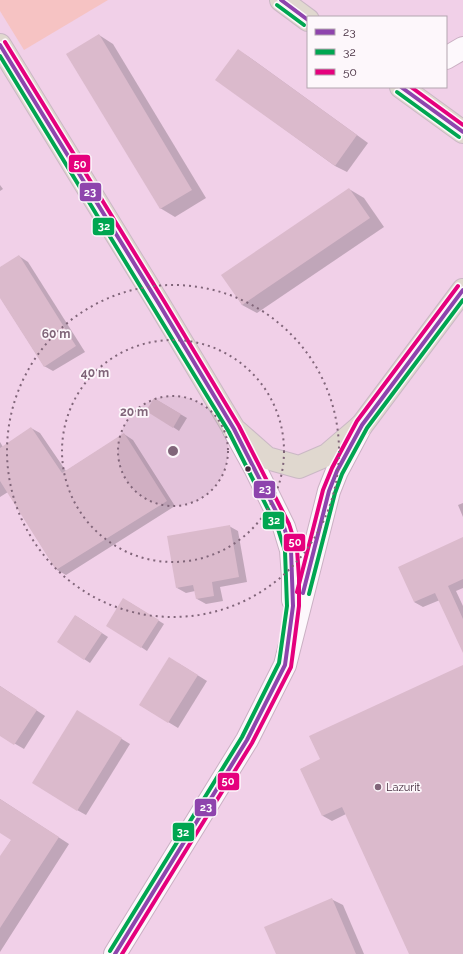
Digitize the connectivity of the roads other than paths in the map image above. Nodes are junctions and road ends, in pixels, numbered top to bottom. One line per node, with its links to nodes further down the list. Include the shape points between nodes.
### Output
1 (281, 0): 2 (highway)
2 (307, 19)
3 (0, 45): 10 (highway)
4 (463, 48): 5 (street)
5 (447, 57)
6 (405, 88): 7 (highway)
7 (463, 132)
8 (463, 290): 9 (highway)
9 (362, 425): 10 (highway, via 327,455 299,467 267,458); 11 (street, via 337,470 329,491)
10 (234, 429): 11 (street, via 284,527 291,550 293,606)
11 (284, 665): 12 (street, via 247,740)
12 (115, 954)

